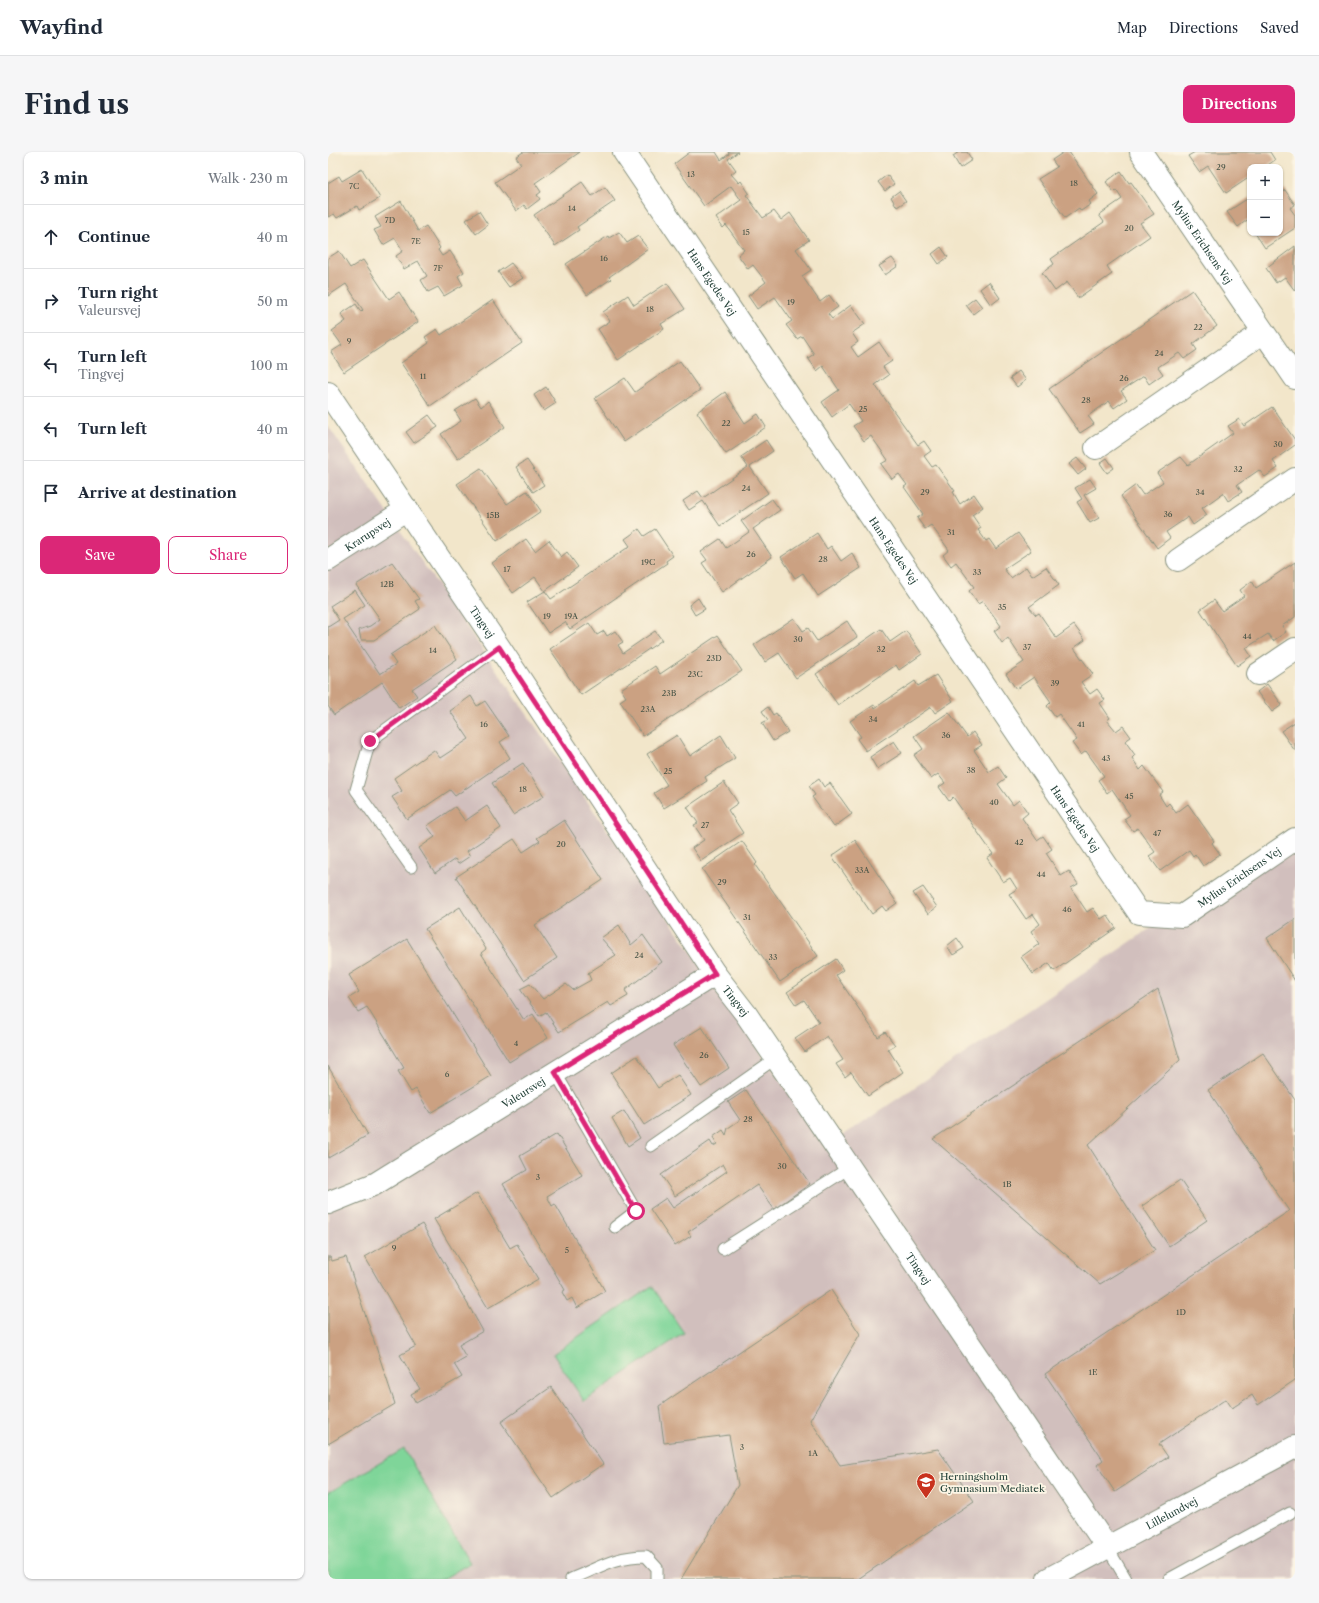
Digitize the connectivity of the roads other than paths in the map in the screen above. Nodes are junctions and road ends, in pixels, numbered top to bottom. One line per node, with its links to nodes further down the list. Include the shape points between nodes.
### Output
1 (624, 152): 16 (street, Hans Egedes Vej, via 1139,913)
2 (1141, 152): 3 (street, Mylius Erichsens Vej)
3 (1263, 332): 4 (street, Mylius Erichsens Vej); 6 (street)
4 (1295, 378)
5 (328, 393): 8 (street, Tingvej)
6 (1096, 448)
7 (1295, 479): 10 (street)
8 (407, 509): 9 (street, Krarupsvej); 11 (street, Tingvej)
9 (328, 560)
10 (1178, 560)
11 (499, 647): 15 (lane, via 370,741 356,790); 17 (street, Tingvej)
12 (1295, 649): 13 (street)
13 (1258, 674)
14 (1295, 839): 16 (street, Mylius Erichsens Vej)
15 (412, 867)
16 (1182, 916)
17 (715, 974): 18 (street, Tingvej); 19 (street, Valeursvej)
18 (776, 1058): 20 (lane); 21 (street, Tingvej)
19 (555, 1072): 22 (street, Valeursvej, via 375,1184); 23 (lane, via 636,1211)
20 (651, 1146)
21 (848, 1168): 24 (lane); 27 (street, Tingvej)
22 (328, 1203)
23 (614, 1227)
24 (723, 1249)
25 (1295, 1447): 27 (street, Lillelundvej)
26 (1290, 1513): 32 (lane)
27 (1107, 1547): 30 (street, Lillelundvej); 31 (lane)
28 (571, 1579): 29 (lane, via 605,1563 628,1556 646,1556 657,1568)
29 (657, 1579)
30 (1048, 1579)
31 (1126, 1579)
32 (1168, 1579)

